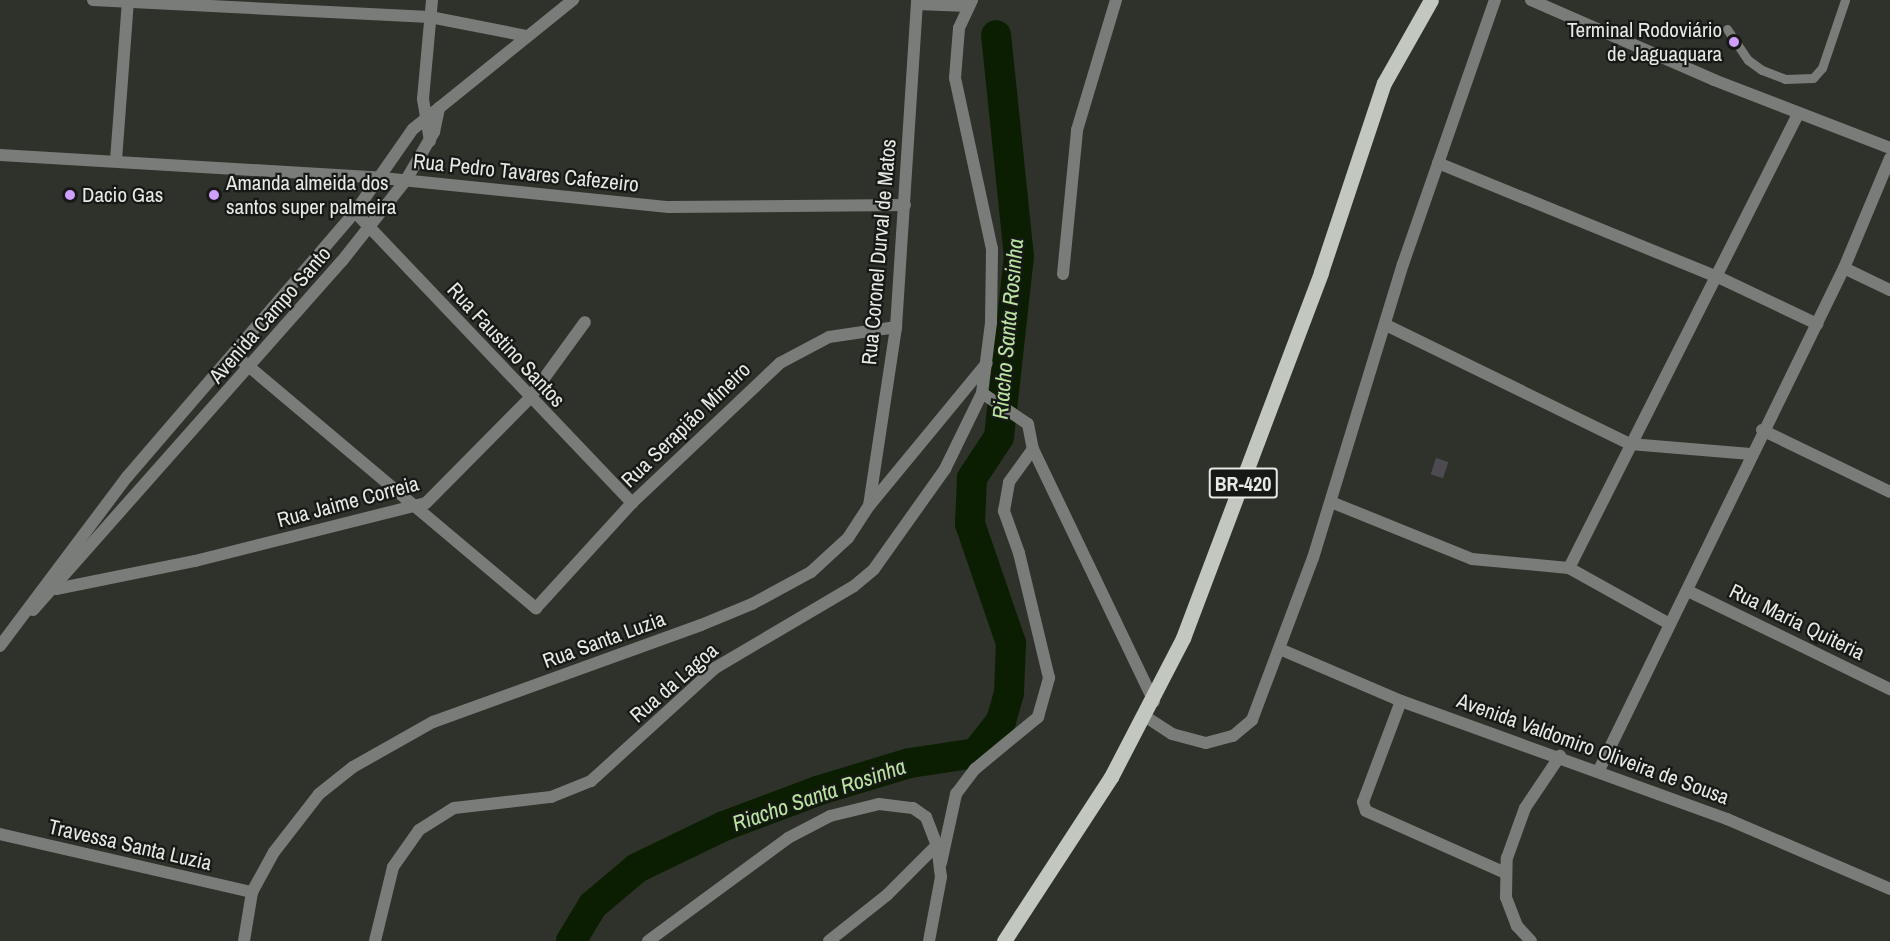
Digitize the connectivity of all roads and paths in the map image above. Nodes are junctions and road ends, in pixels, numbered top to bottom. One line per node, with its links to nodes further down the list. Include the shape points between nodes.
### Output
1 (93, 0): 9 (street)
2 (432, 0): 12 (street)
3 (573, 0): 14 (street)
4 (1116, 0): 30 (street, via 1077,130)
5 (1431, 0): 58 (main road, BR-420, via 1384,82 1321,272 1255,450 1183,638)
6 (1495, 0): 23 (street)
7 (1531, 0): 16 (street)
8 (1845, 0): 13 (lane, via 1822,69 1814,78 1785,79 1762,70 1748,60)
9 (128, 1): 12 (street); 22 (street)
10 (917, 2): 11 (street); 26 (street, Rua Coronel Durval de Matos)
11 (970, 3): 38 (street, Rua da Lagoa, via 959,28 954,68 992,249)
12 (430, 17): 14 (street); 17 (street)
13 (1727, 29)
14 (527, 36): 15 (street)
15 (439, 108): 17 (street, Avenida Campo Santo); 18 (street, Avenida Campo Santo)
16 (1798, 114): 19 (street); 31 (street)
17 (423, 120): 18 (street); 24 (street, Avenida Campo Santo)
18 (430, 141): 25 (street, Avenida Campo Santo)
19 (1890, 148)
20 (0, 155): 22 (street, Rua Pedro Tavares Cafezeiro)
21 (1890, 158): 29 (street)
22 (116, 160): 24 (street, Rua Pedro Tavares Cafezeiro)
23 (1438, 163): 31 (street); 35 (street)
24 (382, 178): 25 (street, Rua Pedro Tavares Cafezeiro); 27 (street, Avenida Campo Santo)
25 (406, 180): 26 (street, Rua Pedro Tavares Cafezeiro, via 715,210); 28 (street, Avenida Campo Santo)
26 (905, 205): 36 (street, Rua Coronel Durval de Matos)
27 (355, 212): 28 (street, Rua Faustino Santos); 37 (street, Avenida Campo Santo)
28 (368, 227): 39 (street, Avenida Campo Santo); 41 (street, Rua Faustino Santos)
29 (1844, 268): 32 (street); 34 (street)
30 (1063, 274)
31 (1718, 277): 34 (street); 43 (street)
32 (1890, 290)
33 (585, 322): 41 (street, Rua Jaime Correia)
34 (1816, 324): 42 (street)
35 (1386, 325): 43 (street); 47 (street)
36 (896, 327): 48 (street, Rua Serapião Mineiro, via 829,337 780,363); 49 (street, Rua Coronel Durval de Matos)
37 (234, 354): 39 (street); 52 (street, Avenida Campo Santo, via 128,477)
38 (988, 362): 40 (street, Rua da Lagoa); 49 (street, Rua Santa Luzia)
39 (251, 368): 50 (street); 52 (street, Avenida Campo Santo)
40 (982, 393): 44 (street, via 1028,424); 70 (street, Rua da Lagoa, via 945,469 874,569 854,586 715,668 606,770 573,791 472,803 454,808 419,830 393,867)
41 (529, 399): 48 (street, Rua Faustino Santos); 50 (street, Rua Jaime Correia, via 454,479)
42 (1762, 430): 45 (street); 46 (street)
43 (1630, 444): 45 (street); 51 (street)
44 (1033, 449): 58 (street); 65 (street, via 1009,482 1004,511 1019,553 1049,678 1038,717 975,769 956,794)
45 (1751, 454): 53 (street)
46 (1890, 492)
47 (1331, 502): 51 (street, via 1472,559); 56 (street)
48 (632, 503): 50 (street, Rua Serapião Mineiro, via 536,608)
49 (869, 506): 68 (street, Rua Santa Luzia, via 848,538 811,572 752,604 433,722 353,767 320,794 292,825)
50 (417, 507): 52 (street, Rua Jaime Correia, via 195,561)
51 (1569, 568): 54 (street)
52 (51, 586): 55 (street, Avenida Campo Santo)
53 (1688, 591): 54 (street); 57 (street, Rua Maria Quiteria)
54 (1668, 623): 62 (street)
55 (0, 646)
56 (1282, 650): 59 (street, Avenida Valdomiro Oliveira de Sousa); 60 (street, via 1252,720 1233,736 1206,743 1190,742)
57 (1890, 689)
58 (1154, 701): 60 (main road, BR-420)
59 (1401, 701): 61 (street, Avenida Valdomiro Oliveira de Sousa); 66 (street, via 1363,802 1366,811)
60 (1146, 717): 74 (main road, BR-420)
61 (1560, 756): 62 (street, Avenida Valdomiro Oliveira de Sousa); 66 (street, via 1525,808)
62 (1599, 770): 67 (street, Avenida Valdomiro Oliveira de Sousa)
63 (0, 834): 68 (street, Travessa Santa Luzia)
64 (937, 845): 65 (street); 71 (street, via 926,817 913,808 879,804 830,816 788,838); 72 (street, via 887,895)
65 (940, 863): 73 (street)
66 (1505, 873): 75 (street, via 1506,897 1517,927)
67 (1890, 889)
68 (252, 892): 69 (street, Rua Santa Luzia)
69 (244, 941)
70 (375, 941)
71 (648, 941)
72 (829, 941)
73 (929, 941)
74 (1004, 941)
75 (1531, 941)

